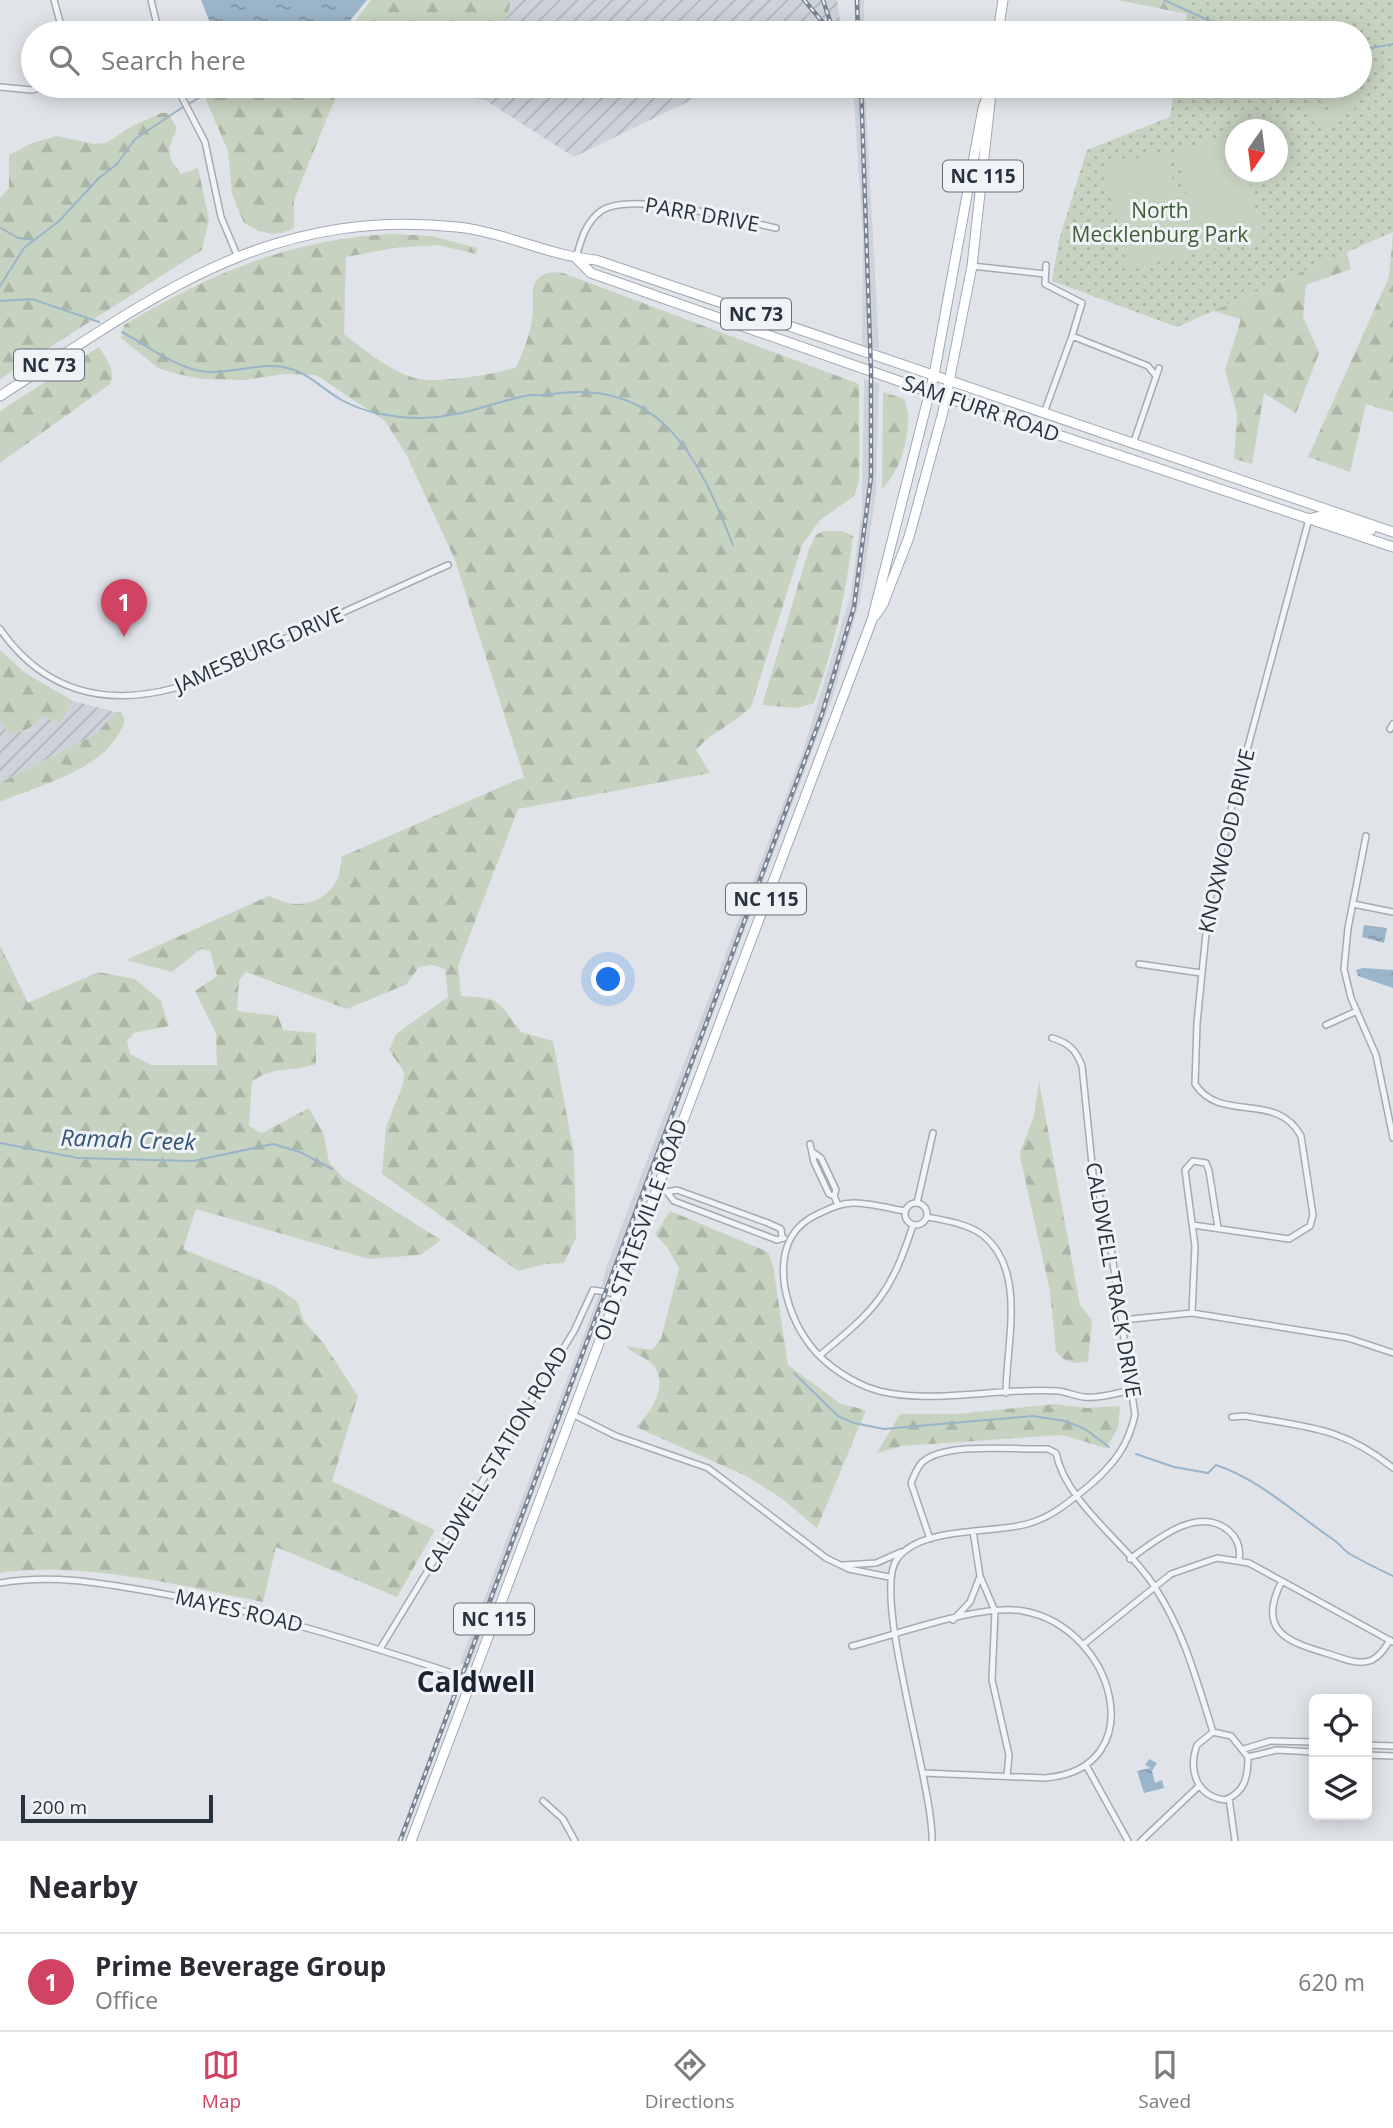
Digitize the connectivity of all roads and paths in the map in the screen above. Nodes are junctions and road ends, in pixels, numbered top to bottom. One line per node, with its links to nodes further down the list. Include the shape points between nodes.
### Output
1 (54, 0): 4 (street)
2 (151, 0): 5 (street)
3 (1003, 0): 6 (main road)
4 (60, 21)
5 (156, 21)
6 (1000, 21)
7 (0, 87): 8 (street)
8 (21, 89)
9 (182, 98): 15 (street, via 205,142 221,217)
10 (987, 98): 12 (main road, OLD STATESVILLE ROAD / NC 115)
11 (991, 98): 14 (main road, OLD STATESVILLE ROAD / NC 115)
12 (974, 156): 14 (main road, via 979,169); 22 (main road, OLD STATESVILLE ROAD / NC 115)
13 (776, 229): 16 (street, PARR DRIVE, via 626,202 593,218)
14 (974, 234): 18 (main road, OLD STATESVILLE ROAD / NC 115)
15 (237, 255): 16 (main road, SAM FURR ROAD / NC 73, via 317,233 408,225 485,231); 26 (main road, SAM FURR ROAD / NC 73, via 157,296)
16 (576, 258): 22 (main road, SAM FURR ROAD / NC 73, via 596,260); 25 (main road, SAM FURR ROAD / NC 73, via 591,273)
17 (1046, 265): 19 (street)
18 (972, 266): 19 (street); 24 (main road, OLD STATESVILLE ROAD / NC 115)
19 (1045, 274): 20 (street, via 1049,287 1082,303)
20 (1072, 336): 23 (street, via 1148,366); 28 (street)
21 (1159, 368): 23 (street)
22 (934, 376): 24 (main road, SAM FURR ROAD / NC 73); 25 (main road, OLD STATESVILLE ROAD / NC 115)
23 (1156, 376): 29 (street)
24 (949, 380): 27 (main road, OLD STATESVILLE ROAD / NC 115); 28 (main road, SAM FURR ROAD / NC 73)
25 (930, 392): 27 (main road, SAM FURR ROAD / NC 73); 34 (main road, OLD STATESVILLE ROAD / NC 115)
26 (0, 396)
27 (946, 397): 30 (main road, SAM FURR ROAD / NC 73); 34 (main road, OLD STATESVILLE ROAD / NC 115, via 909,537 883,604)
28 (1044, 412): 29 (main road, SAM FURR ROAD / NC 73)
29 (1133, 444): 31 (main road, SAM FURR ROAD / NC 73)
30 (1309, 519): 31 (main road, via 1321,516); 32 (main road, SAM FURR ROAD / NC 73); 40 (street, KNOXWOOD DRIVE, via 1228,817 1206,917)
31 (1393, 533)
32 (1393, 547)
33 (448, 565): 35 (street, JAMESBURG DRIVE, via 175,688 140,696 102,696 64,684 23,657)
34 (872, 620): 47 (main road, OLD STATESVILLE ROAD / NC 115)
35 (0, 629)
36 (1366, 836): 37 (street)
37 (1353, 904): 38 (street); 41 (street, via 1343,958 1345,980)
38 (1393, 912)
39 (1139, 964): 40 (street)
40 (1201, 973): 57 (street, KNOXWOOD DRIVE, via 1195,1084 1210,1100 1277,1112 1295,1125 1301,1136 1313,1215 1310,1226 1290,1238)
41 (1357, 1011): 42 (street); 45 (street, via 1381,1070)
42 (1326, 1025)
43 (1052, 1038): 61 (street, CALDWELL TRACK DRIVE, via 1076,1052 1082,1066 1093,1174 1107,1221)
44 (933, 1133): 49 (street)
45 (1393, 1139)
46 (810, 1144): 50 (street, via 836,1190)
47 (656, 1188): 48 (street); 59 (main road, OLD STATESVILLE ROAD / NC 115)
48 (667, 1192): 51 (street, via 677,1190); 54 (street, via 674,1201)
49 (917, 1203): 52 (street); 53 (street, via 926,1209)
50 (838, 1205): 52 (street); 58 (street, via 802,1221)
51 (730, 1210): 54 (street); 58 (street, via 781,1229)
52 (905, 1211): 56 (street)
53 (927, 1217): 56 (street); 65 (street, via 951,1221 983,1235 1004,1265 1011,1288)
54 (726, 1220): 58 (street, via 777,1240)
55 (1193, 1224): 57 (street, KNOXWOOD DRIVE); 57 (street, via 1185,1170 1188,1163 1200,1160 1209,1171); 60 (street)
56 (913, 1225): 63 (street, via 893,1281 852,1328)
57 (1218, 1228)
58 (785, 1238): 63 (street, via 783,1285 805,1338)
59 (617, 1294): 66 (main road, OLD STATESVILLE ROAD / NC 115); 87 (street, CALDWELL STATION ROAD, via 593,1290 574,1331)
60 (1192, 1313): 61 (street); 62 (street, via 1348,1338)
61 (1122, 1320): 64 (street, CALDWELL TRACK DRIVE)
62 (1393, 1353)
63 (820, 1355): 65 (street, via 841,1374 879,1390 900,1394)
64 (1132, 1390): 65 (street, via 1086,1397 1059,1391); 69 (street, CALDWELL TRACK DRIVE, via 1135,1415 1119,1457)
65 (1006, 1393)
66 (572, 1414): 75 (street, via 616,1436 708,1468 812,1549); 88 (main road, OLD STATESVILLE ROAD / NC 115)
67 (1232, 1417): 68 (street, via 1332,1432 1357,1441)
68 (1393, 1468)
69 (1078, 1495): 70 (street, CALDWELL TRACK DRIVE, via 1055,1513 1033,1522); 71 (street, via 1062,1472 1056,1453 1048,1449 985,1448 937,1454 922,1461 911,1483); 73 (street)
70 (973, 1531): 71 (street, CALDWELL TRACK DRIVE); 76 (street)
71 (930, 1539): 72 (street, CALDWELL TRACK DRIVE)
72 (904, 1551): 75 (street, CALDWELL TRACK DRIVE, via 866,1565); 77 (street)
73 (1130, 1559): 74 (street, via 1164,1534 1204,1521 1231,1533 1240,1548); 80 (street)
74 (1239, 1560): 78 (street); 80 (street, via 1204,1560 1171,1574)
75 (841, 1564): 77 (street)
76 (980, 1576): 81 (street); 82 (street, via 970,1602)
77 (889, 1577): 83 (street)
78 (1282, 1581): 84 (street); 84 (street, via 1272,1617 1290,1642 1362,1662 1379,1655)
79 (0, 1583): 87 (street, MAYES ROAD, via 33,1578 92,1581 277,1618)
80 (1155, 1587): 85 (street); 89 (street, via 1184,1638)
81 (995, 1611): 82 (street); 85 (street, via 1042,1615 1060,1622); 100 (street, via 992,1680 1009,1755)
82 (953, 1620): 83 (street)
83 (897, 1635): 86 (street); 99 (street, via 906,1704)
84 (1392, 1641)
85 (1084, 1644): 98 (street, via 1108,1686 1111,1713 1106,1740)
86 (852, 1646)
87 (380, 1649): 88 (street, MAYES ROAD)
88 (471, 1679): 104 (main road, OLD STATESVILLE ROAD / NC 115)
89 (1213, 1732): 93 (street, via 1231,1736); 101 (street, via 1194,1752 1193,1772)
90 (1309, 1742): 93 (street, via 1270,1741)
91 (1372, 1745): 92 (street)
92 (1393, 1746)
93 (1244, 1749): 97 (street)
94 (1309, 1752): 97 (street, via 1276,1750)
95 (1372, 1755): 96 (street)
96 (1393, 1756)
97 (1248, 1757): 102 (street, via 1245,1783)
98 (1086, 1765): 100 (street, via 1059,1777); 107 (street)
99 (923, 1773): 100 (street); 106 (street)
100 (1007, 1776)
101 (1199, 1786): 102 (street, via 1217,1799); 108 (street)
102 (1229, 1798): 109 (street)
103 (543, 1801): 105 (street, via 563,1819)
104 (411, 1841)
105 (575, 1841)
106 (932, 1841)
107 (1128, 1841)
108 (1141, 1841)
109 (1235, 1841)

